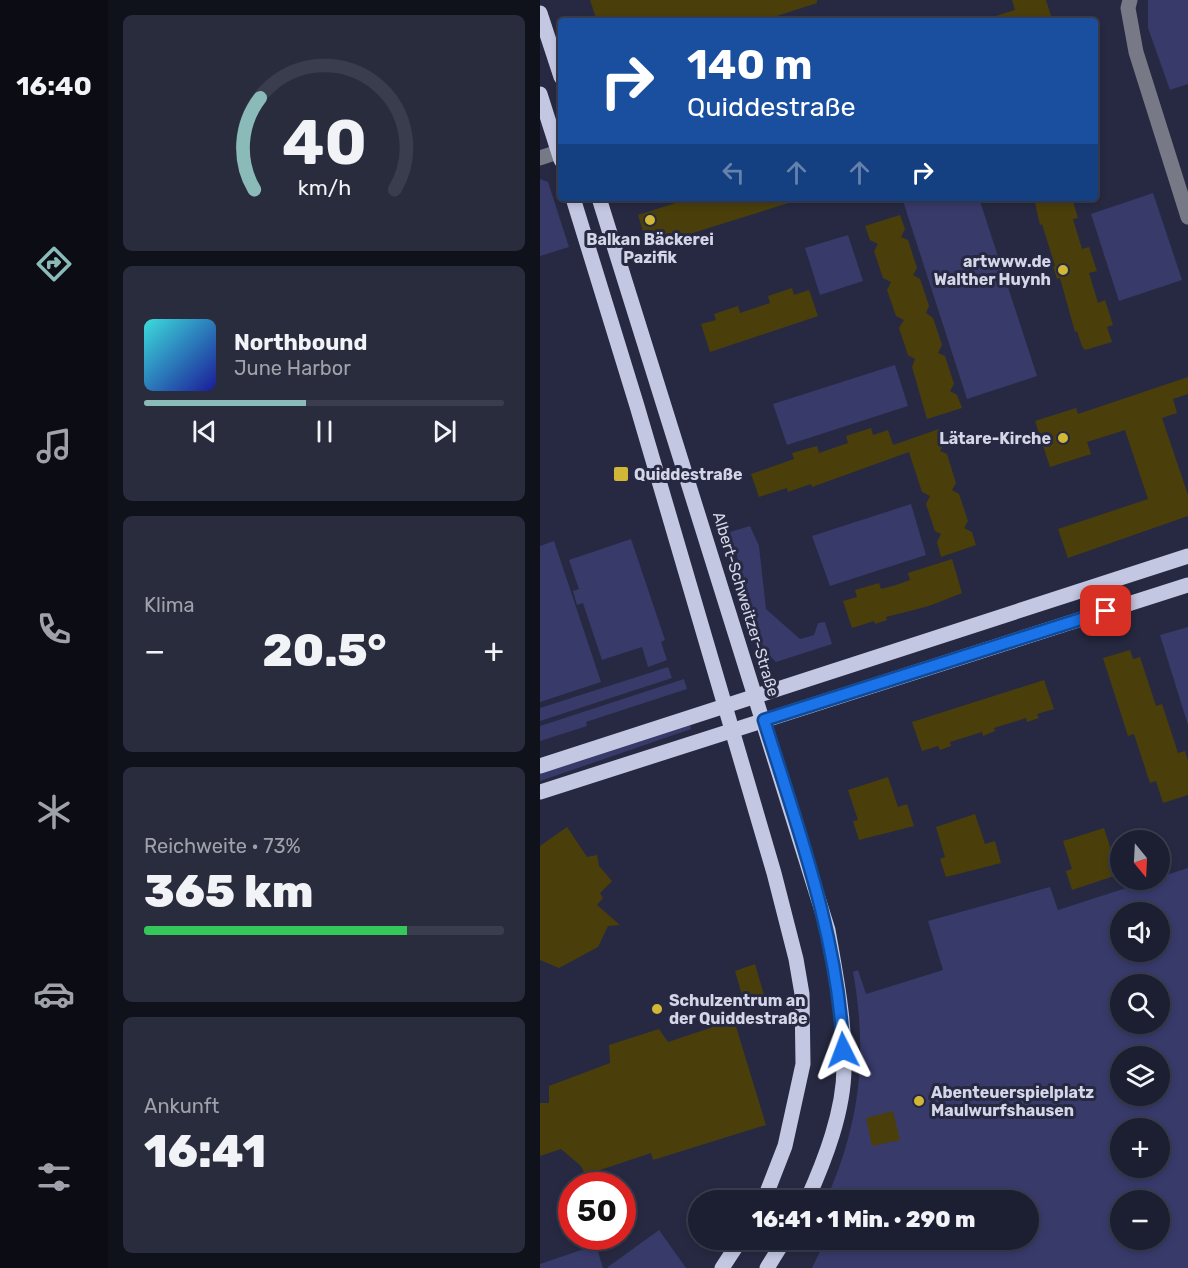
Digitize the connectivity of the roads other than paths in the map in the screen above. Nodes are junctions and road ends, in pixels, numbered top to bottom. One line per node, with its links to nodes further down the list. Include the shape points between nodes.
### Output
1 (1130, 0): 10 (street, via 1131,34)
2 (540, 13): 3 (main road)
3 (558, 68)
4 (540, 94): 5 (main road)
5 (558, 148)
6 (558, 154): 7 (street)
7 (540, 158)
8 (574, 201): 14 (main road)
9 (600, 201): 13 (main road, Albert-Schweitzer-Straße)
10 (1188, 217)
11 (1188, 556): 13 (main road)
12 (1188, 585): 15 (main road)
13 (756, 697): 14 (main road); 15 (main road, Albert-Schweitzer-Straße)
14 (724, 706): 16 (main road); 17 (main road)
15 (764, 720): 16 (main road); 20 (main road, Albert-Schweitzer-Straße, via 828,930 842,1010 844,1070 836,1114)
16 (732, 730): 18 (main road); 19 (main road, via 774,873 802,994 803,1064 798,1093 785,1146)
17 (540, 766)
18 (540, 792)
19 (768, 1190)
20 (811, 1190)
21 (734, 1250): 23 (main road)
22 (778, 1250): 24 (main road)
23 (722, 1268)
24 (767, 1268)

